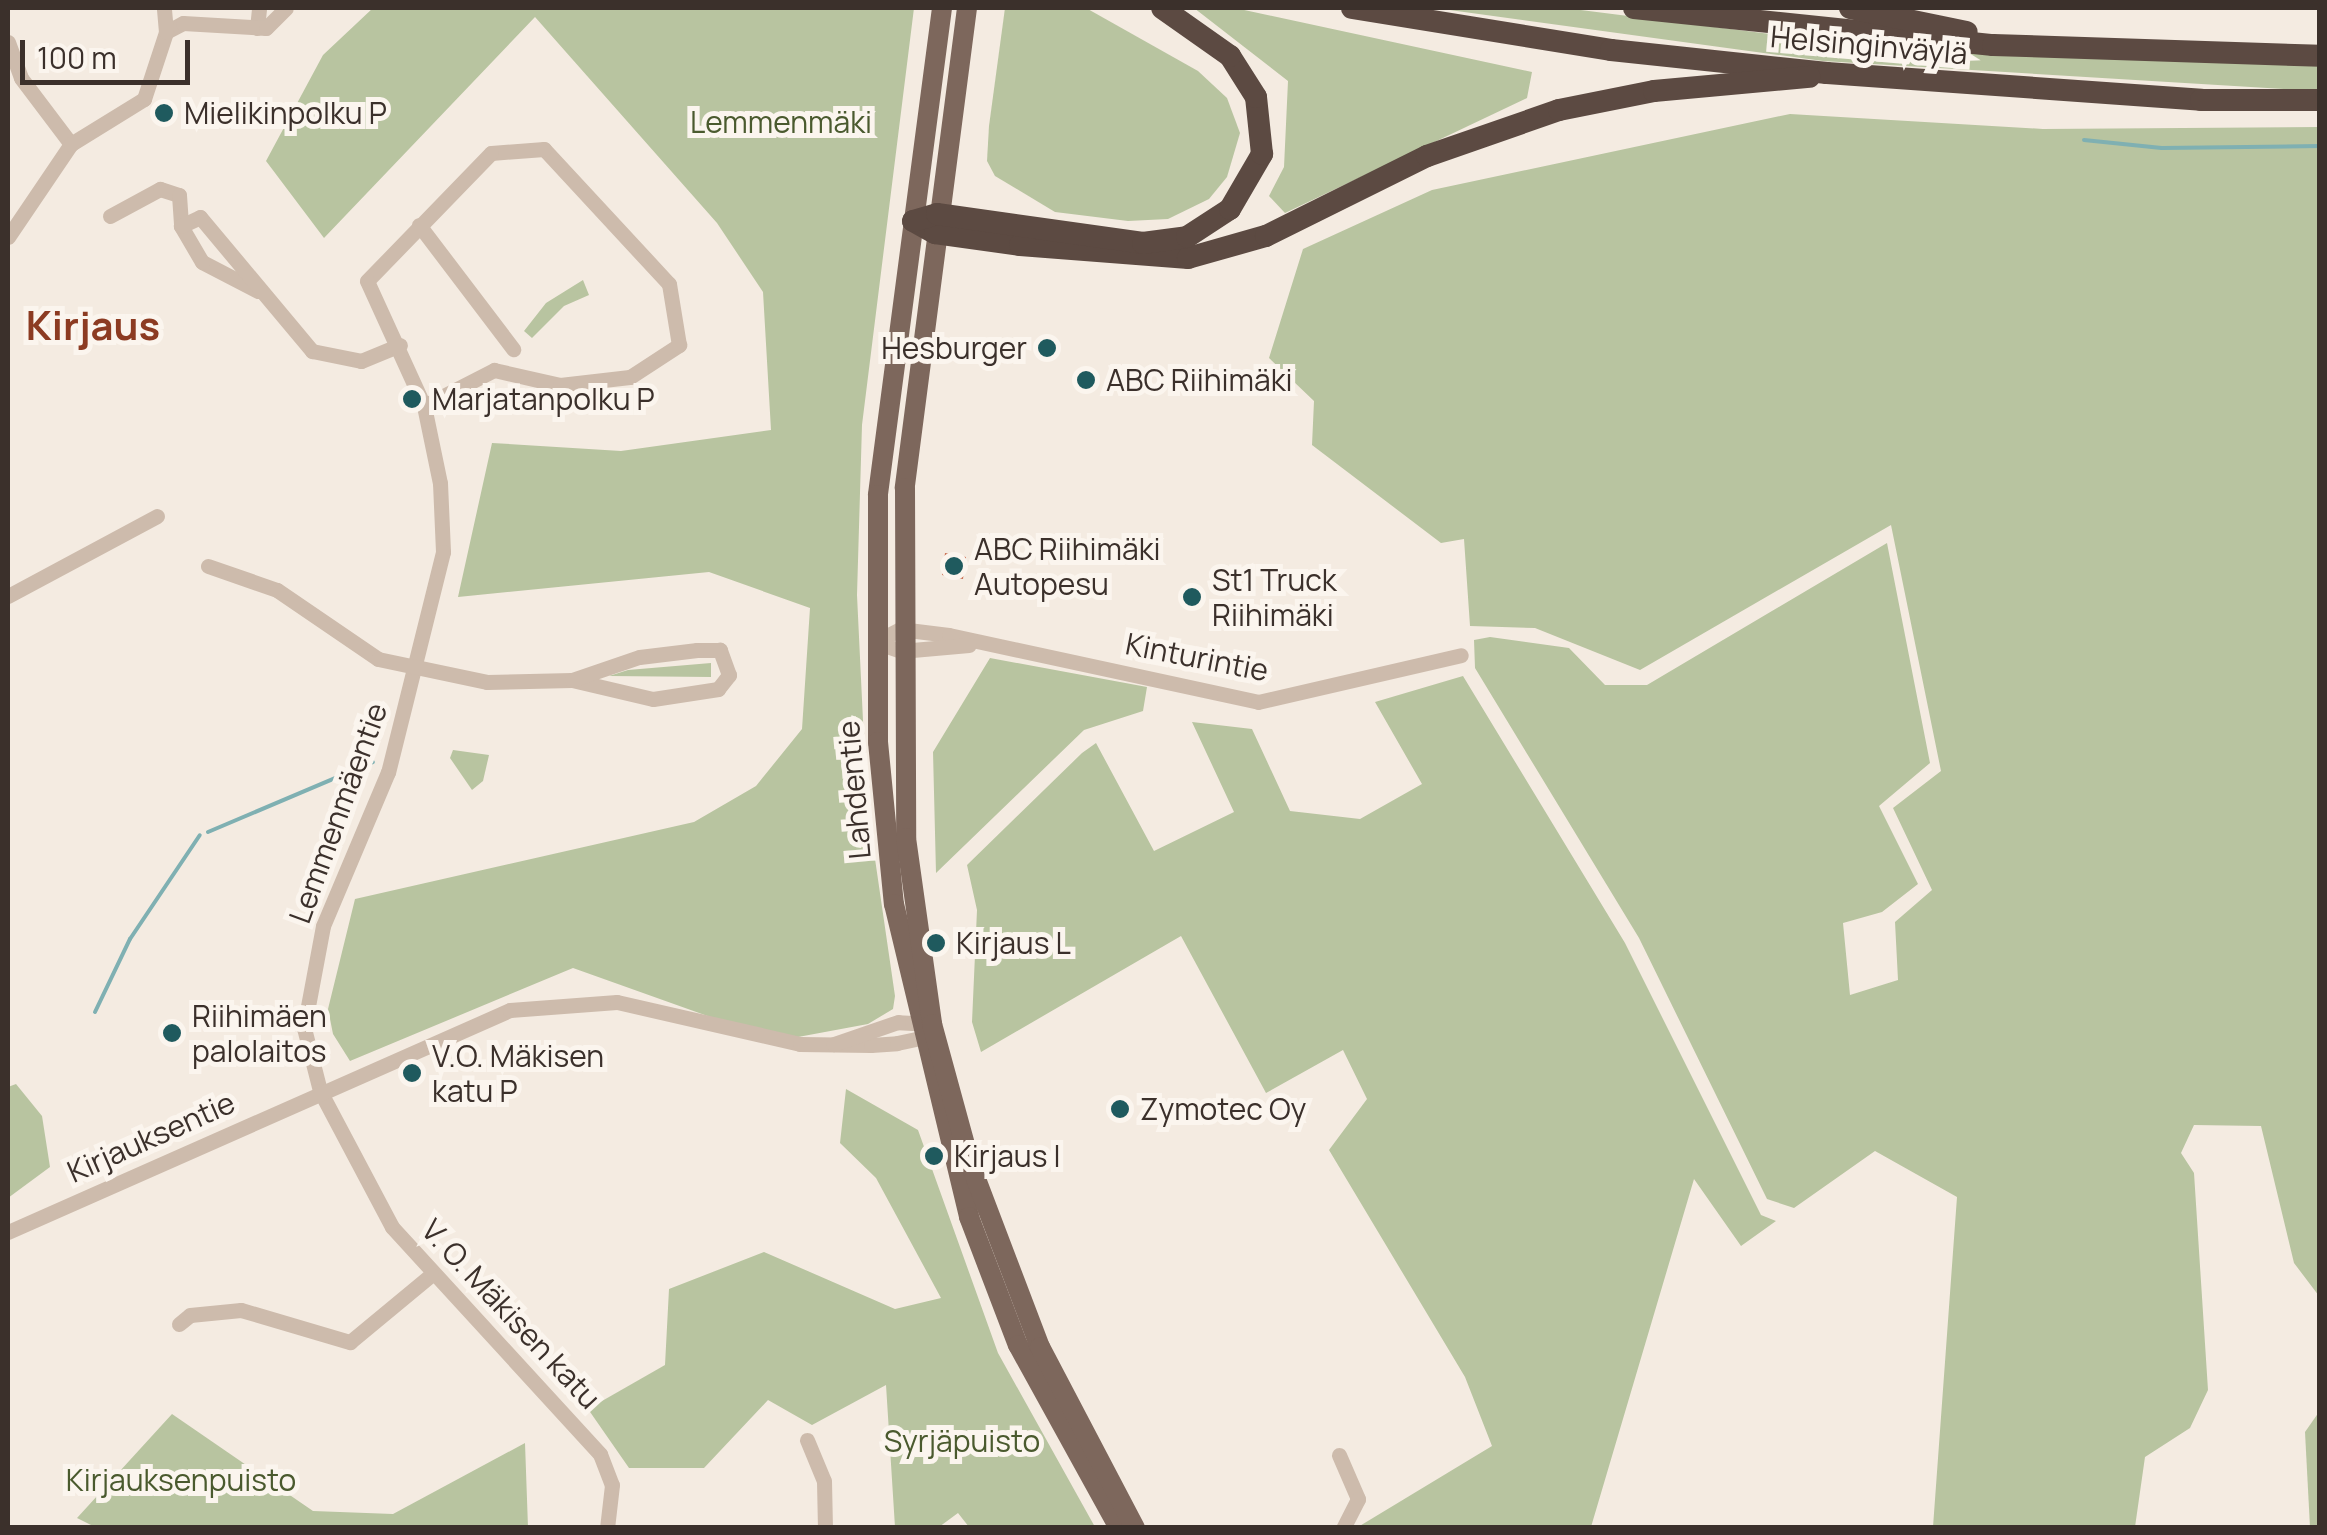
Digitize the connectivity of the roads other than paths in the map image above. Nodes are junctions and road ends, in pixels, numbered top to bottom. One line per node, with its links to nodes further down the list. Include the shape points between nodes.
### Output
1 (164, 8): 11 (street)
2 (259, 8): 10 (street)
3 (286, 8): 10 (street)
4 (942, 8): 19 (main road, Lahdentie)
5 (967, 8): 20 (main road, Lahdentie)
6 (1162, 8): 20 (highway, via 1230,56 1256,96 1262,154 1230,209 1188,237 1143,243)
7 (1352, 8): 15 (highway, Helsinginväylä, via 1593,48)
8 (1634, 8): 13 (highway, Helsinginväylä)
9 (1850, 8): 13 (highway, via 1960,29)
10 (256, 28): 11 (street, via 182,24)
11 (166, 32): 17 (street, via 144,99)
12 (8, 42): 17 (street, via 20,78)
13 (1993, 45): 14 (highway, Helsinginväylä)
14 (2320, 56)
15 (1827, 73): 16 (highway, Helsinginväylä, via 2025,89); 20 (highway, via 1654,90 1560,110 1428,156 1266,236 1188,258 1101,256)
16 (2320, 100)
17 (71, 144): 23 (street)
18 (110, 216): 22 (street, via 160,189 179,195)
19 (913, 220): 20 (highway); 32 (main road, Lahdentie, via 883,444)
20 (936, 224): 31 (main road, Lahdentie, via 904,488)
21 (419, 225): 25 (street, Lemmenmäentie, via 373,271 368,288); 26 (street); 27 (street, via 491,153 544,149 669,284 680,313 679,344 630,377 560,385 494,370)
22 (181, 226): 24 (street, via 202,262); 24 (street, via 200,217)
23 (8, 237)
24 (258, 291): 25 (street, via 303,346 325,357 361,361)
25 (400, 345): 27 (street, Lemmenmäentie)
26 (514, 349)
27 (424, 406): 34 (street, Lemmenmäentie, via 444,519)
28 (157, 516): 30 (street)
29 (208, 566): 34 (street, via 277,590 363,654)
30 (8, 596)
31 (901, 640): 32 (street, Kinturintie); 33 (street, Kinturintie, via 978,644 1258,702); 36 (main road, Lahdentie, via 906,838)
32 (875, 642): 36 (main road, Lahdentie, via 894,904)
33 (1461, 655)
34 (419, 665): 35 (street, via 516,685); 37 (street, Lemmenmäentie, via 312,970 304,1028)
35 (572, 680): 35 (street, via 654,698 718,689 729,676 720,650 697,650 639,657)
36 (923, 1027): 37 (street, Kirjauksentie, via 834,1044 772,1042 617,1002 550,1002 478,1019); 45 (main road, Lahdentie, via 969,1217 1018,1344); 46 (main road, Lahdentie, via 1009,1271 1071,1412)
37 (320, 1091): 38 (street, Kirjauksentie); 39 (street, V. O. Mäkisen katu, via 392,1227)
38 (8, 1232)
39 (432, 1275): 40 (street, via 350,1342 241,1310 190,1316); 43 (street, V. O. Mäkisen katu, via 590,1440 612,1486)
40 (180, 1324)
41 (808, 1440): 44 (street, via 824,1482)
42 (1339, 1455): 47 (street, via 1358,1499)
43 (608, 1528)
44 (824, 1528)
45 (1120, 1528)
46 (1135, 1528)
47 (1342, 1528)

